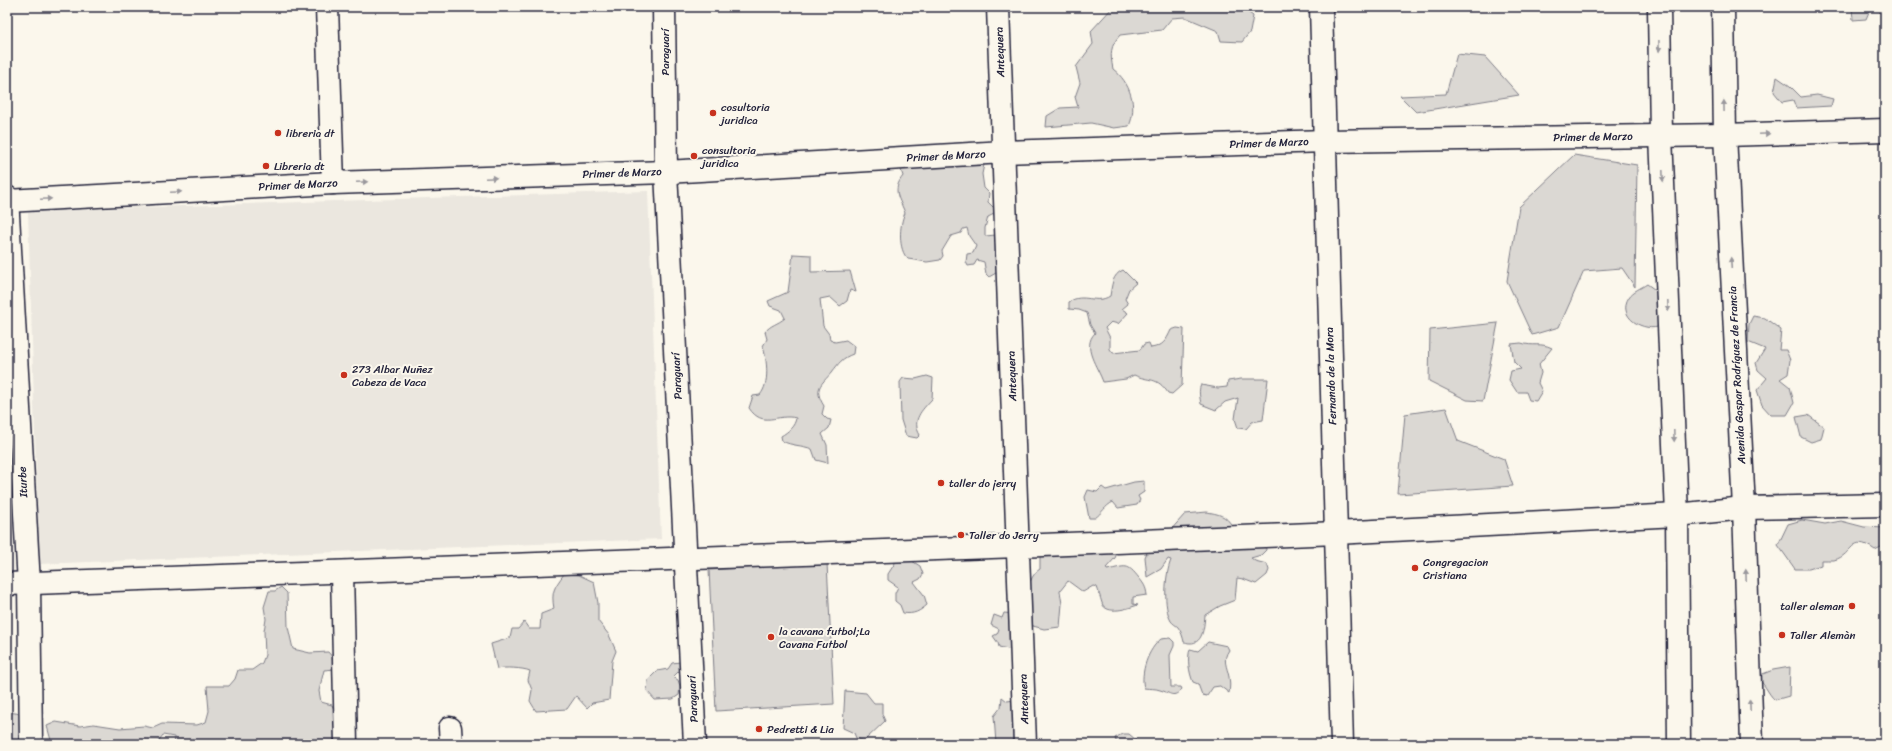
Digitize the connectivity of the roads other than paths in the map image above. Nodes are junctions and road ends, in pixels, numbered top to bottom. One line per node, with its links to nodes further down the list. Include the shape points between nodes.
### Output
1 (327, 7): 13 (street)
2 (664, 7): 12 (street, Paraguarí)
3 (998, 7): 11 (street, Antequera)
4 (1321, 7): 10 (street, Fernando de la Mora)
5 (1659, 7): 9 (street, one-way to 9)
6 (1723, 7): 8 (street, Avenida Gaspar Rodríguez de Francia, one-way to 6)
7 (1885, 130): 8 (street, Primer de Marzo, one-way to 7)
8 (1725, 135): 9 (street, Primer de Marzo); 17 (street, Avenida Gaspar Rodríguez de Francia, one-way to 8)
9 (1661, 136): 10 (street, Primer de Marzo); 18 (street, one-way to 18)
10 (1324, 141): 11 (street, Primer de Marzo); 19 (street, Fernando de la Mora)
11 (1004, 152): 12 (street, Primer de Marzo); 20 (street, Antequera)
12 (666, 172): 13 (street, Primer de Marzo, one-way to 12); 21 (street, Paraguarí)
13 (334, 183): 15 (street, Primer de Marzo, one-way to 13)
14 (7, 197): 15 (street, Iturbe)
15 (7, 201): 24 (street, Iturbe)
16 (1885, 505): 17 (street)
17 (1744, 508): 18 (street); 31 (street, Avenida Gaspar Rodríguez de Francia, one-way to 17)
18 (1677, 515): 19 (street); 30 (street)
19 (1336, 532): 20 (street); 29 (street, Fernando de la Mora)
20 (1018, 546): 21 (street); 28 (street, Antequera)
21 (687, 559): 22 (street); 27 (street, Paraguarí)
22 (342, 573): 24 (street); 26 (street)
23 (7, 584): 24 (street)
24 (29, 584): 25 (street, Iturbe)
25 (32, 744)
26 (346, 744)
27 (695, 744)
28 (1025, 744)
29 (1342, 744)
30 (1679, 744)
31 (1752, 744)

